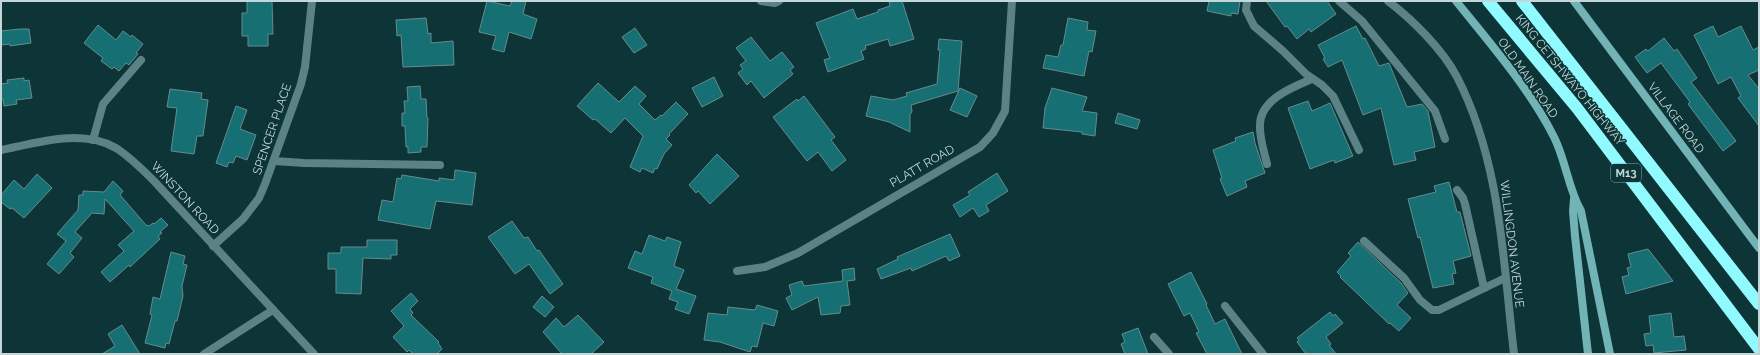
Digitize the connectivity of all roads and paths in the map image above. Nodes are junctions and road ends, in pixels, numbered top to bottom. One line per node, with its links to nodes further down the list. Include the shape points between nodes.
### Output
1 (312, 1): 18 (street, SPENCER PLACE, via 301,84)
2 (760, 1): 3 (street)
3 (779, 1)
4 (1012, 1): 26 (street, PLATT ROAD, via 1005,111 994,133 980,147 798,252 765,267)
5 (1247, 1): 13 (street, via 1246,10 1254,26)
6 (1339, 1): 14 (street, via 1362,21 1436,111)
7 (1388, 1): 27 (street, WILLINGDON AVENUE, via 1424,34 1442,55 1456,76 1469,106 1483,142 1492,176)
8 (1456, 1): 22 (main road, OLD MAIN ROAD, via 1530,97 1554,137)
9 (1488, 1): 33 (highway, KING CETSHWAYO HIGHWAY / M13, via 1577,108)
10 (1522, 1): 29 (highway, KING CETSHWAYO HIGHWAY / M13)
11 (1574, 1): 25 (main road, VILLAGE ROAD)
12 (141, 60): 15 (street, via 103,104)
13 (1312, 79): 17 (street, via 1333,96); 19 (street, via 1286,90 1270,103 1262,114 1260,124)
14 (1445, 139)
15 (93, 140): 16 (street, WINSTON ROAD, via 59,139); 24 (street, WINSTON ROAD, via 115,148 131,159 154,180)
16 (1, 150)
17 (1359, 150)
18 (274, 161): 20 (street); 24 (street, SPENCER PLACE, via 266,184 253,207)
19 (1267, 164)
20 (440, 165)
21 (1457, 190): 28 (street, via 1465,204)
22 (1574, 198): 39 (main road, OLD MAIN ROAD, via 1575,236); 40 (main road, OLD MAIN ROAD, via 1581,211)
23 (1364, 241): 28 (street, via 1399,272 1420,300 1432,310 1439,310)
24 (213, 246): 31 (street, WINSTON ROAD)
25 (1759, 248)
26 (737, 271)
27 (1506, 278): 28 (street); 38 (street, WILLINGDON AVENUE)
28 (1484, 288)
29 (1759, 304)
30 (1225, 306): 37 (street)
31 (274, 310): 34 (street); 35 (street, WINSTON ROAD)
32 (1154, 337): 36 (street)
33 (1759, 349)
34 (204, 354)
35 (314, 354)
36 (1169, 354)
37 (1263, 354)
38 (1514, 354)
39 (1588, 354)
40 (1610, 354)

